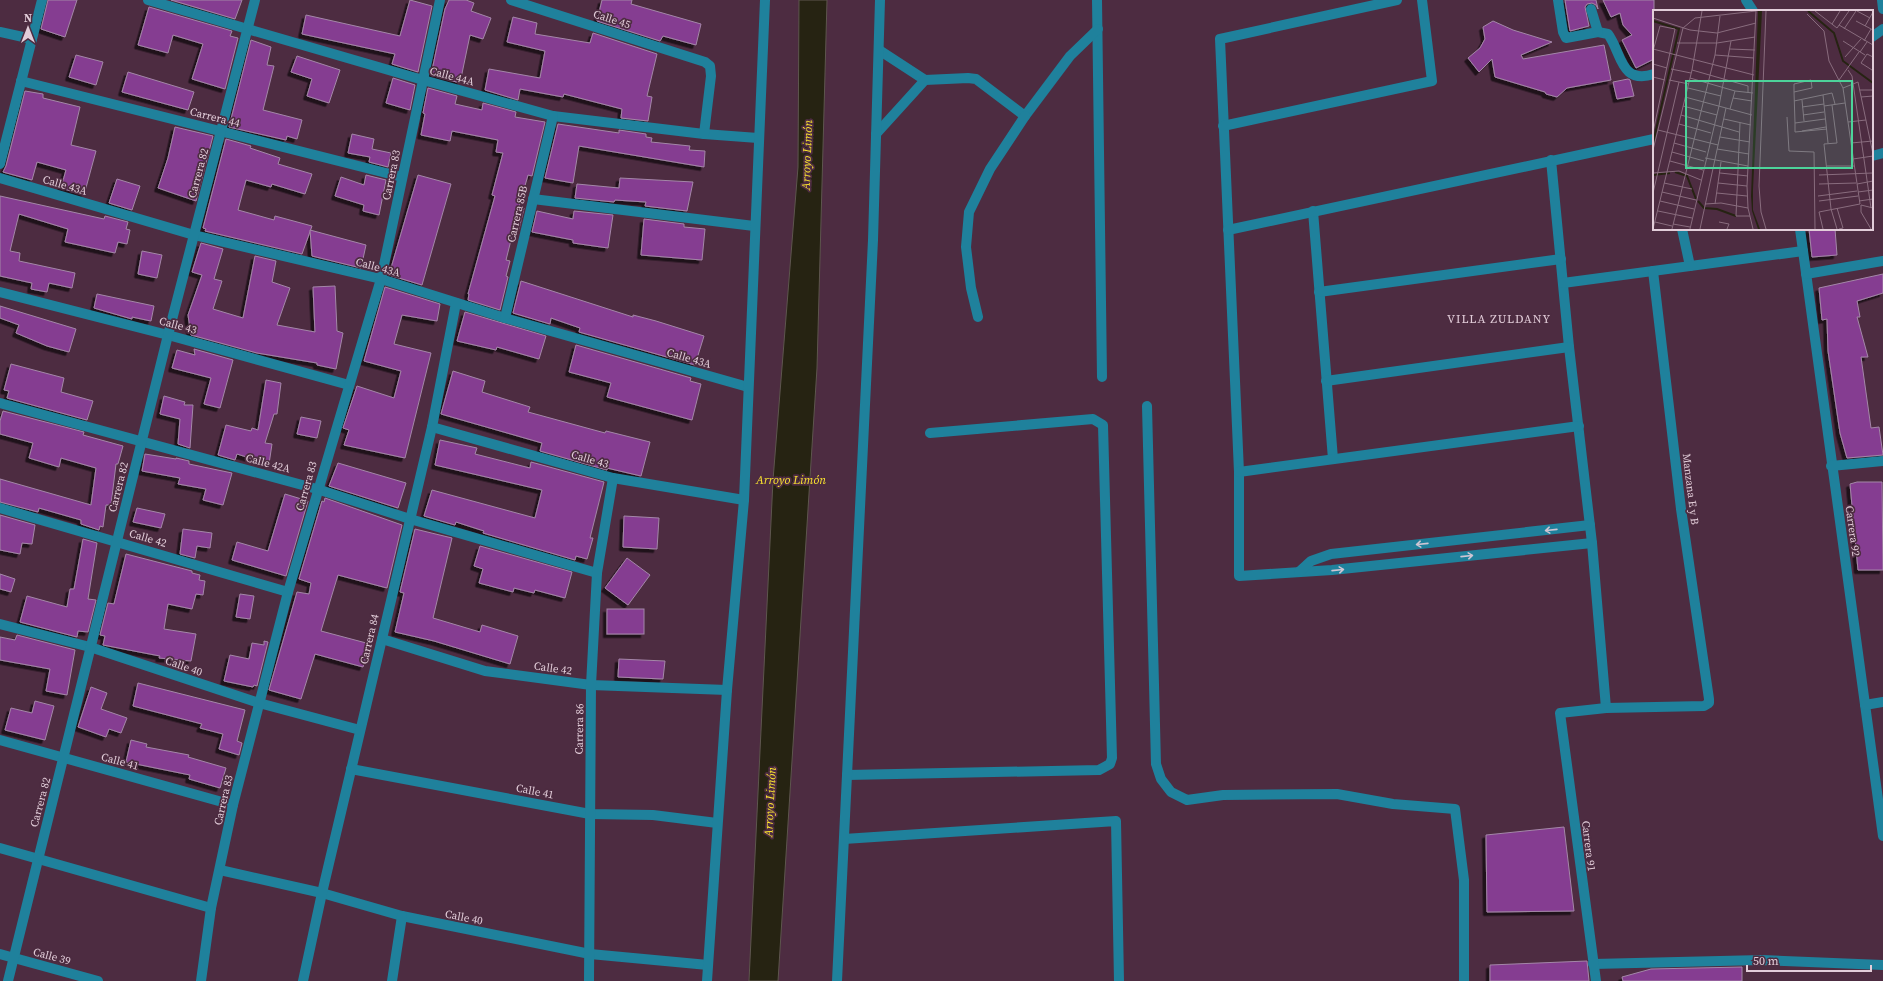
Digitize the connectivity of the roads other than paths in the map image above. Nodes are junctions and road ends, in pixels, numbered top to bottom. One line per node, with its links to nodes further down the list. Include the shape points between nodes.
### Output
1 (42, 0): 23 (street)
2 (148, 0): 19 (street, Calle 44A)
3 (255, 0): 19 (street, Carrera 82)
4 (440, 0): 26 (street, Carrera 83)
5 (511, 0): 33 (street, Calle 45, via 705,62 710,66 711,76)
6 (765, 0): 35 (street)
7 (880, 0): 24 (street)
8 (1097, 0): 17 (street)
9 (1397, 0): 31 (street, via 1220,39)
10 (1422, 0): 31 (street, via 1432,82)
11 (1558, 0): 21 (street, via 1566,38)
12 (1746, 0): 16 (street)
13 (1882, 0): 15 (street)
14 (1591, 9): 21 (street)
15 (1883, 9)
16 (1752, 10)
17 (1098, 29): 30 (street, via 1070,56); 65 (street)
18 (1883, 29): 22 (street)
19 (247, 30): 26 (street, Calle 44A); 32 (street, Carrera 82)
20 (0, 32): 23 (street)
21 (1598, 32): 25 (street, via 1608,34 1614,41 1623,67 1632,74 1645,77)
22 (1873, 36)
23 (32, 39): 28 (street)
24 (879, 50): 27 (street); 34 (street)
25 (1653, 74)
26 (423, 80): 29 (street, Calle 44A); 41 (street, Carrera 83)
27 (925, 80): 30 (street, via 976,79); 34 (street)
28 (21, 82): 32 (street, Carrera 44); 40 (street)
29 (553, 116): 33 (street, Calle 44A); 43 (street, Carrera 85B)
30 (1024, 116): 61 (street, via 990,169 970,212 966,247)
31 (1223, 126): 46 (street)
32 (221, 130): 41 (street, Carrera 44); 49 (street, Carrera 82)
33 (704, 134): 35 (street, Calle 44A)
34 (876, 134): 103 (street)
35 (758, 138): 45 (street)
36 (1653, 139): 39 (street)
37 (1883, 154): 38 (street)
38 (1873, 156)
39 (1551, 160): 44 (street); 51 (street)
40 (0, 164)
41 (402, 177): 56 (street, Carrera 83)
42 (0, 178): 49 (street, Calle 43A)
43 (533, 199): 45 (street); 62 (street, Carrera 85B)
44 (1312, 211): 46 (street); 59 (street)
45 (754, 226): 68 (street)
46 (1228, 230): 78 (street)
47 (1682, 230): 53 (street)
48 (1800, 230): 50 (street, Carrera 92)
49 (194, 235): 56 (street, Calle 43A); 63 (street, Carrera 82)
50 (1803, 251): 53 (street); 55 (street, Carrera 92)
51 (1560, 259): 57 (street); 59 (street)
52 (1883, 261): 55 (street)
53 (1690, 266): 54 (street)
54 (1653, 271): 57 (street); 98 (street, Manzana E y B, via 1681,509 1709,703 1704,706)
55 (1806, 274): 77 (street, Carrera 92)
56 (381, 279): 60 (street, Calle 43A); 67 (street, Carrera 83)
57 (1563, 283): 64 (street)
58 (0, 292): 63 (street, Calle 43)
59 (1319, 292): 66 (street)
60 (456, 303): 62 (street, Calle 43A); 72 (street, Carrera 84)
61 (978, 317)
62 (505, 318): 68 (street, Calle 43A)
63 (168, 335): 67 (street, Calle 43); 74 (street, Carrera 82)
64 (1569, 347): 66 (street); 71 (street)
65 (1102, 377)
66 (1326, 381): 75 (street)
67 (349, 385): 80 (street, Carrera 83)
68 (748, 387): 81 (street)
69 (0, 404): 74 (street, Calle 42A)
70 (1147, 406): 130 (street, via 1156,764 1161,779 1171,792 1187,800 1223,795 1336,794 1393,804 1455,809 1464,880)
71 (1579, 426): 75 (street); 84 (street)
72 (432, 427): 79 (street, Calle 43); 83 (street, Carrera 84)
73 (930, 433): 103 (street, via 1093,419 1103,425 1112,758 1110,764 1099,770)
74 (142, 442): 80 (street, Calle 42A); 85 (street, Carrera 82)
75 (1333, 459): 78 (street)
76 (1883, 461): 77 (street)
77 (1831, 466): 97 (street, Carrera 92)
78 (1239, 472): 87 (street, via 1239,576)
79 (613, 478): 81 (street, Calle 43); 88 (street, Carrera 86)
80 (317, 489): 83 (street, Calle 42A); 89 (street, Carrera 83)
81 (744, 500): 94 (street)
82 (0, 508): 85 (street, Calle 42)
83 (410, 519): 88 (street, Calle 42A); 91 (street, Carrera 84)
84 (1590, 526): 86 (street); 87 (street, one-way to 87, via 1331,554 1311,561)
85 (117, 541): 89 (street, Calle 42); 92 (street, Carrera 82)
86 (1592, 543): 87 (street, one-way to 86); 98 (street)
87 (1299, 572)
88 (597, 573): 93 (street, Carrera 86)
89 (288, 592): 96 (street, Carrera 83)
90 (0, 624): 92 (street, Calle 40)
91 (382, 639): 93 (street, Calle 42, via 485,671); 99 (street, Carrera 84)
92 (90, 647): 96 (street, Calle 40); 101 (street, Carrera 82)
93 (591, 685): 94 (street, Calle 42); 105 (street, Carrera 86)
94 (727, 690): 106 (street)
95 (1883, 702): 97 (street)
96 (258, 703): 99 (street, Calle 40); 104 (street, Carrera 83)
97 (1865, 705): 107 (street, Carrera 92)
98 (1606, 708): 118 (street, Carrera 91, via 1560,713)
99 (360, 730): 102 (street, Carrera 84)
100 (0, 740): 101 (street, Calle 41)
101 (64, 758): 104 (street, Calle 41); 110 (street, Carrera 82)
102 (351, 769): 105 (street, Calle 41); 112 (street, Carrera 84)
103 (847, 775): 108 (street)
104 (233, 805): 111 (street, Carrera 83)
105 (590, 814): 106 (street, Calle 41, via 653,815); 116 (street, Carrera 86)
106 (717, 823): 119 (street)
107 (1883, 836)
108 (844, 839): 128 (street); 129 (street, via 1116,821)
109 (0, 848): 110 (street)
110 (38, 858): 113 (street); 117 (street, Carrera 82)
111 (220, 870): 112 (street, Calle 40); 113 (street, Carrera 83)
112 (322, 893): 114 (street, Calle 40); 124 (street, Carrera 84)
113 (211, 908): 123 (street, Carrera 83)
114 (402, 916): 116 (street, Calle 40); 125 (street)
115 (0, 954): 117 (street, Calle 39)
116 (590, 954): 119 (street, Calle 40); 126 (street, Carrera 86)
117 (14, 958): 121 (street, Carrera 82); 122 (street, Calle 39)
118 (1593, 964): 120 (street, via 1762,960); 131 (street, Carrera 91)
119 (708, 965): 127 (street)
120 (1883, 965)
121 (8, 981)
122 (98, 981)
123 (201, 981)
124 (303, 981)
125 (392, 981)
126 (589, 981)
127 (707, 981)
128 (836, 981)
129 (1119, 981)
130 (1464, 981)
131 (1596, 981)

